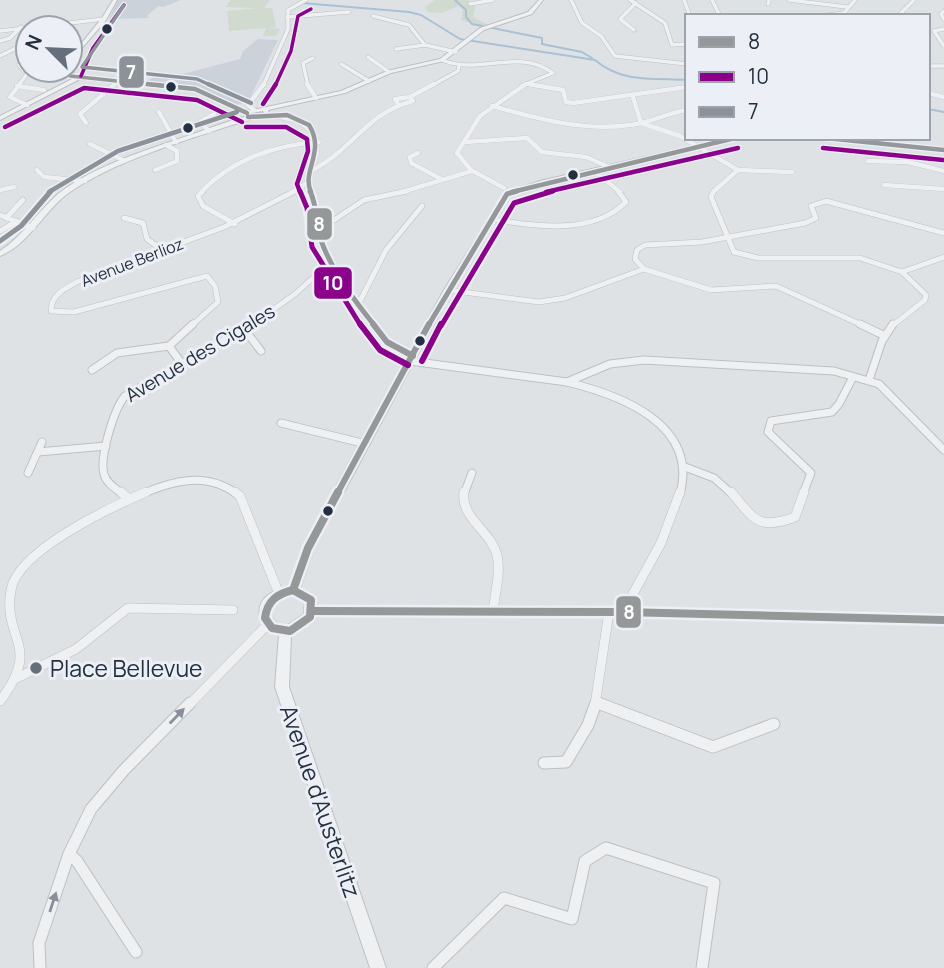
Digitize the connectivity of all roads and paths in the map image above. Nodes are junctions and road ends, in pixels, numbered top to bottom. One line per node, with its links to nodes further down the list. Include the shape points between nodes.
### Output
1 (115, 0): 19 (street)
2 (306, 0): 17 (street, via 291,7)
3 (493, 0): 11 (street)
4 (541, 0): 31 (street, via 525,16 482,29)
5 (571, 0): 36 (street, via 582,23 601,36 615,56)
6 (630, 0): 10 (street)
7 (789, 0): 12 (street)
8 (855, 0): 12 (street)
9 (914, 0): 16 (street)
10 (636, 3): 23 (street, via 621,19); 27 (street, via 663,19 673,36 672,45)
11 (470, 4)
12 (847, 7): 15 (street)
13 (944, 11): 20 (street)
14 (349, 12): 17 (street)
15 (837, 14)
16 (900, 14)
17 (287, 16): 54 (street, via 288,29)
18 (373, 16): 28 (street, via 409,25)
19 (104, 19): 21 (street); 26 (street)
20 (944, 19)
21 (84, 21)
22 (944, 29): 25 (street, via 936,30)
23 (634, 30)
24 (930, 34): 25 (street)
25 (936, 36): 29 (street)
26 (84, 43)
27 (685, 44)
28 (425, 45): 30 (street); 31 (street)
29 (944, 46)
30 (396, 49)
31 (456, 52): 34 (street)
32 (368, 57): 38 (street)
33 (313, 58): 48 (street, via 303,63 306,82)
34 (442, 60): 37 (street); 38 (street)
35 (341, 64): 41 (street)
36 (685, 64)
37 (458, 66): 43 (street, via 506,59 545,66 553,73); 78 (street, via 454,75 410,97 414,98 410,103 398,104)
38 (389, 72): 41 (street)
39 (84, 76): 40 (street)
40 (121, 79): 54 (street, via 201,90); 60 (street, via 80,114)
41 (369, 81): 48 (street)
42 (64, 84): 51 (street)
43 (525, 84): 47 (street, via 558,87 571,104); 52 (street)
44 (17, 86): 46 (street); 49 (street)
45 (685, 87): 47 (street)
46 (44, 90)
47 (633, 97): 59 (street)
48 (316, 98): 56 (street)
49 (11, 100): 50 (street); 51 (street)
50 (0, 101)
51 (27, 106): 58 (street)
52 (492, 106): 59 (street, via 547,120 598,125); 66 (street, via 469,129)
53 (685, 110): 59 (street)
54 (249, 111): 56 (street); 61 (street)
55 (159, 112): 64 (street)
56 (266, 113): 65 (street, via 309,124)
57 (214, 114): 61 (street, via 200,122)
58 (0, 118)
59 (641, 122): 69 (street)
60 (86, 123)
61 (209, 131): 64 (street)
62 (727, 140): 69 (street)
63 (864, 140): 70 (street)
64 (176, 142): 68 (street)
65 (319, 142): 78 (street); 97 (street, via 253,155 208,184 198,196 204,206)
66 (466, 142): 74 (street, via 527,138 542,152 586,157); 79 (street, via 457,153)
67 (90, 144): 72 (street)
68 (166, 145): 72 (street); 76 (street, via 177,151 177,160)
69 (699, 146): 74 (street); 77 (street)
70 (944, 149)
71 (418, 153): 83 (street, via 410,157 411,163)
72 (123, 160): 84 (street)
73 (867, 161): 81 (street, via 908,162)
74 (609, 167): 80 (street)
75 (37, 170): 84 (street, via 44,177)
76 (155, 170)
77 (738, 170): 82 (street); 102 (street, via 716,187 712,197)
78 (312, 171): 85 (street)
79 (472, 171): 83 (street); 90 (street)
80 (594, 171): 90 (street); 95 (street, via 626,202 619,213 600,220 536,226)
81 (944, 171)
82 (792, 172)
83 (441, 179): 99 (street, via 363,200)
84 (85, 181): 98 (street, via 59,197)
85 (307, 183): 97 (street, Avenue Berlioz); 99 (street, via 317,205)
86 (884, 185): 88 (street)
87 (14, 187): 89 (street)
88 (944, 189)
89 (0, 190)
90 (506, 191): 95 (street)
91 (23, 200): 93 (street)
92 (422, 206): 110 (street, via 386,250)
93 (3, 217): 96 (street)
94 (124, 218): 103 (street, via 142,223 147,240)
95 (491, 219): 109 (street)
96 (17, 221): 98 (street); 100 (street)
97 (235, 224): 103 (street, Avenue Berlioz)
98 (33, 228): 104 (street)
99 (319, 229): 106 (street)
100 (0, 231)
101 (944, 233): 102 (street, via 855,205 819,201 811,206 813,221)
102 (726, 237): 107 (street, via 645,245 635,258); 108 (street, via 740,257 862,258)
103 (162, 250): 113 (street, Avenue Berlioz, via 79,281 59,292 49,308 74,312 207,276 219,297 215,307)
104 (0, 254)
105 (944, 257): 108 (street)
106 (332, 261): 110 (street); 111 (street, Avenue des Cigales)
107 (644, 270): 109 (street, via 565,298 539,302); 112 (street, via 711,290 776,286)
108 (902, 272): 112 (street, via 926,295 925,300 890,324)
109 (449, 290): 115 (street)
110 (358, 305): 115 (street, via 387,342)
111 (245, 330): 114 (street); 116 (street, Avenue des Cigales)
112 (883, 335): 119 (street)
113 (169, 346): 116 (street); 117 (street, via 116,353)
114 (261, 351)
115 (412, 358): 120 (street); 123 (street)
116 (182, 364): 124 (street, Avenue des Cigales, via 125,396)
117 (92, 370)
118 (853, 377): 119 (street); 120 (street, via 803,367 644,360 610,363); 127 (street, via 836,409 824,416 781,416 771,421 768,432 811,472 795,517 764,526 706,473)
119 (869, 380): 125 (street, via 879,384)
120 (567, 382): 127 (street, via 606,391 648,413 671,436)
121 (281, 423): 123 (street)
122 (42, 442): 126 (street)
123 (366, 444): 131 (street, via 308,548)
124 (106, 446): 126 (street); 130 (street, Avenue des Cigales, via 103,473)
125 (944, 450)
126 (38, 452): 128 (street)
127 (685, 467): 137 (street, via 676,503)
128 (28, 473)
129 (472, 473): 135 (street, via 463,488 465,510 494,547 498,569)
130 (129, 499): 132 (street, via 187,481 219,481 232,487 240,496); 141 (street, via 57,541 13,578 8,597 18,631)
131 (293, 590): 132 (street); 134 (street, via 307,595)
132 (279, 594): 139 (street, via 266,606)
133 (233, 610): 141 (street, via 128,608 52,665)
134 (313, 611): 135 (street); 140 (street, via 305,623)
135 (493, 611): 136 (street)
136 (609, 612): 137 (street); 143 (street)
137 (623, 612): 138 (street)
138 (944, 620)
139 (268, 624): 140 (street); 146 (street, one-way to 139, via 91,809 108,789)
140 (285, 631): 149 (street, Avenue d'Austerlitz, via 282,687)
141 (17, 678): 142 (street)
142 (0, 701)
143 (598, 703): 144 (street, via 713,747); 145 (street, via 583,739 566,762)
144 (774, 724)
145 (544, 763)
146 (69, 854): 147 (street); 148 (street, one-way to 146, via 39,943)
147 (136, 952)
148 (40, 968)
149 (378, 968)
150 (433, 968): 151 (street, via 504,898 572,919 585,861 606,848 713,883)
151 (702, 968)

